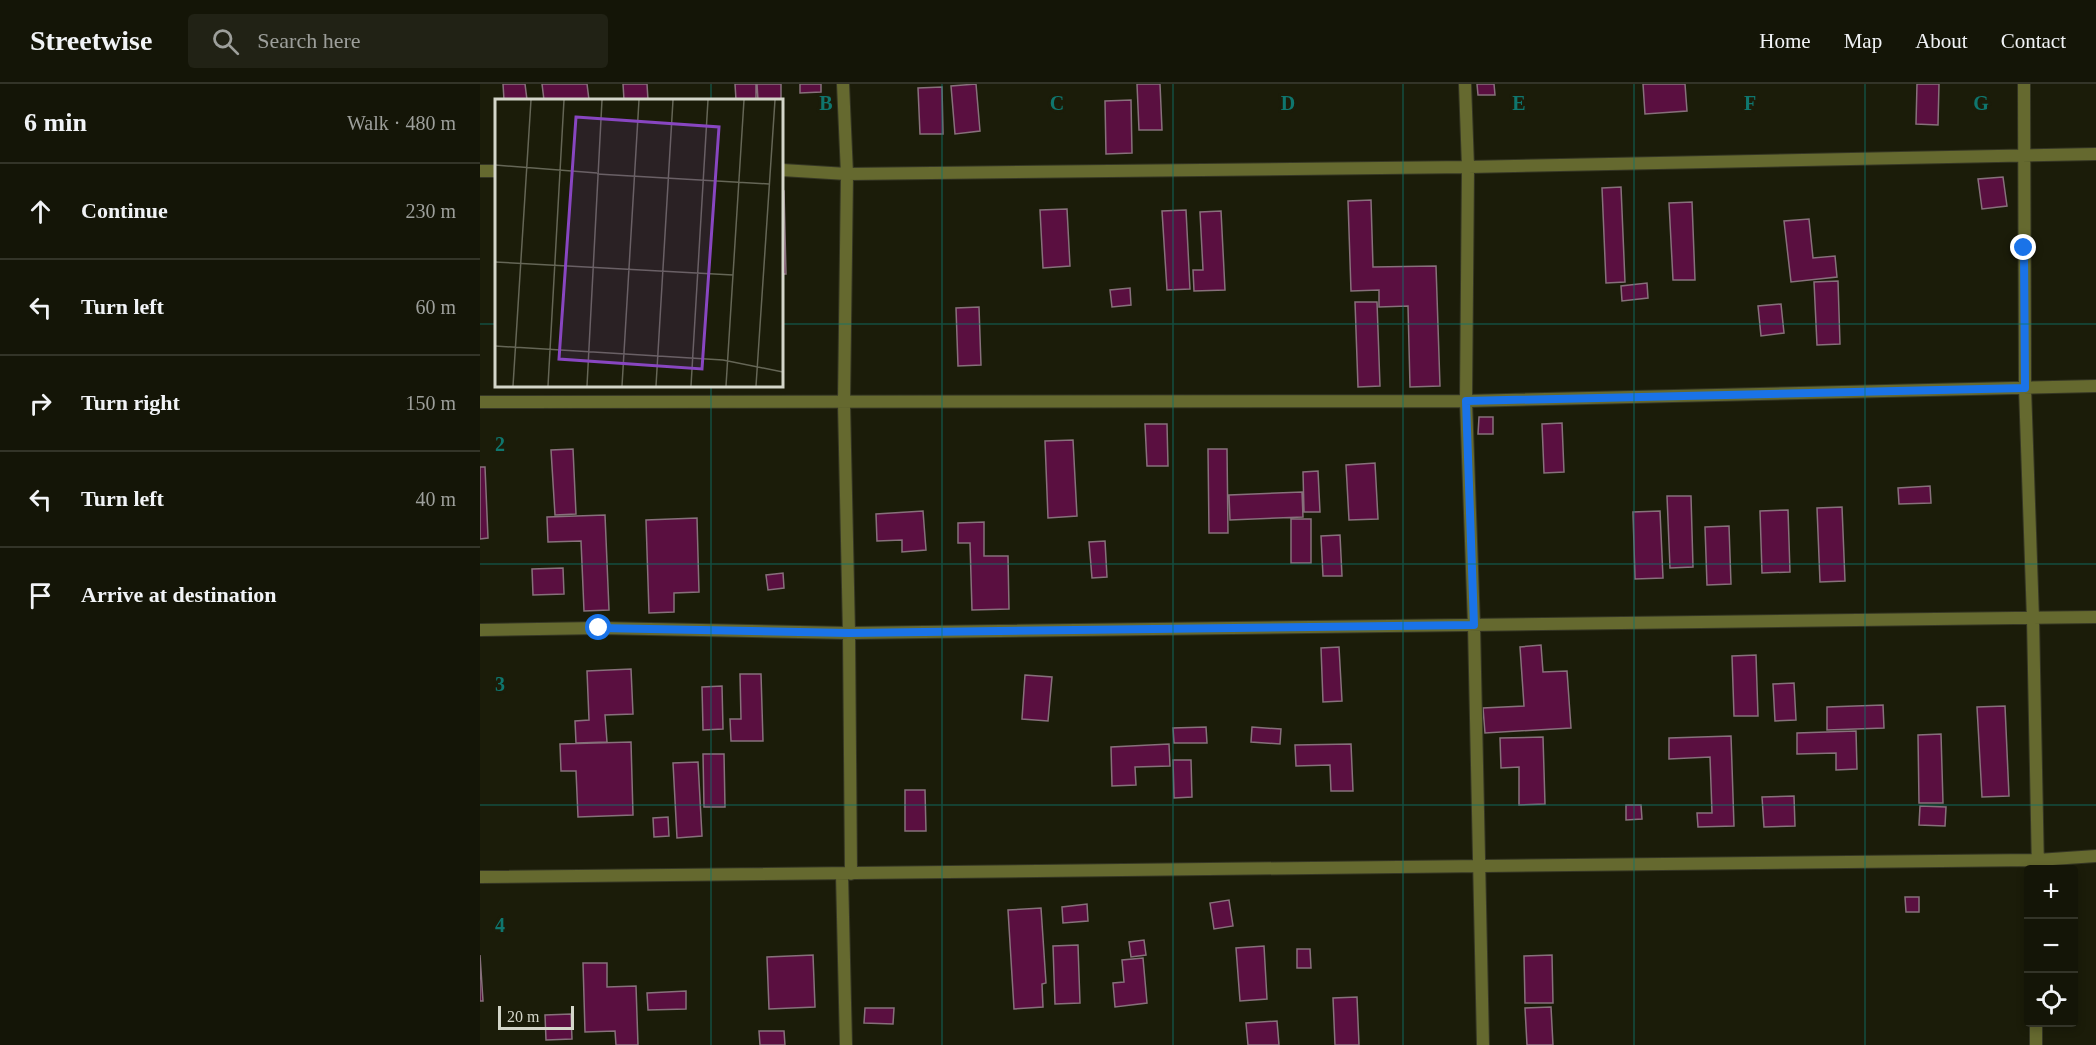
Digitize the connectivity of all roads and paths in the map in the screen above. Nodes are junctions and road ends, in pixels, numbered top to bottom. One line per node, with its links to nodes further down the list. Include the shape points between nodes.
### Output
1 (843, 84): 8 (street)
2 (1465, 84): 6 (street)
3 (2024, 84): 5 (street)
4 (2096, 154): 5 (street)
5 (2024, 155): 6 (street); 10 (street)
6 (1468, 167): 8 (street); 11 (street)
7 (783, 170): 8 (street)
8 (847, 174): 13 (street)
9 (2096, 386): 10 (street)
10 (2025, 388): 11 (street); 15 (street)
11 (1466, 401): 13 (street); 16 (street)
12 (480, 402): 13 (street)
13 (844, 403): 18 (street)
14 (2096, 617): 15 (street)
15 (2033, 619): 16 (street); 21 (street)
16 (1474, 625): 18 (street); 22 (street)
17 (480, 630): 18 (street)
18 (849, 633): 23 (street)
19 (2096, 856): 21 (street)
20 (2024, 865): 22 (street)
21 (2038, 865)
22 (1480, 866): 23 (street); 27 (street)
23 (847, 874): 24 (street); 26 (street)
24 (480, 877)
25 (2036, 1027): 28 (street)
26 (846, 1045)
27 (1483, 1045)
28 (2036, 1045)

